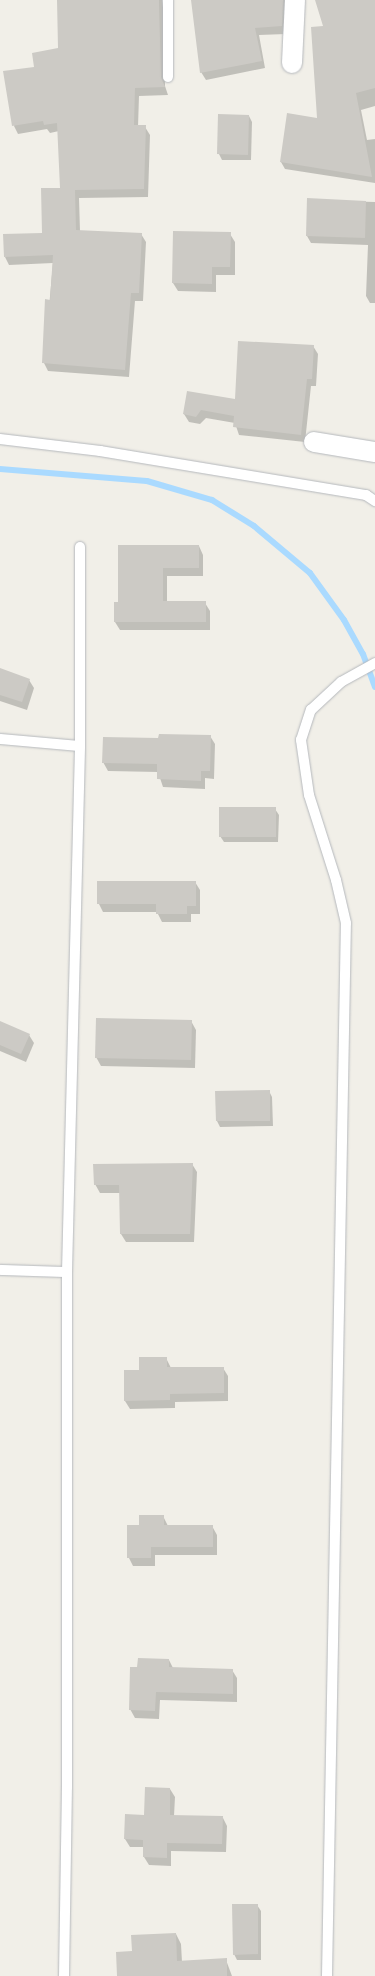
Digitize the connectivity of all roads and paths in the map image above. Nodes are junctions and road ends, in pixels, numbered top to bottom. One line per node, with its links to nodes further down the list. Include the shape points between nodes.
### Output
1 (168, 0): 4 (lane)
2 (296, 0): 3 (street)
3 (292, 63)
4 (168, 77)
5 (0, 439): 8 (lane, via 129,456 366,495)
6 (314, 442): 7 (street)
7 (375, 452)
8 (375, 501)
9 (80, 547): 12 (lane)
10 (375, 663): 16 (lane, via 340,682 311,710 301,740 309,795 346,923)
11 (0, 738): 12 (lane)
12 (80, 746): 14 (lane)
13 (0, 1270): 14 (lane)
14 (67, 1272): 15 (lane)
15 (64, 1976)
16 (327, 1976)

